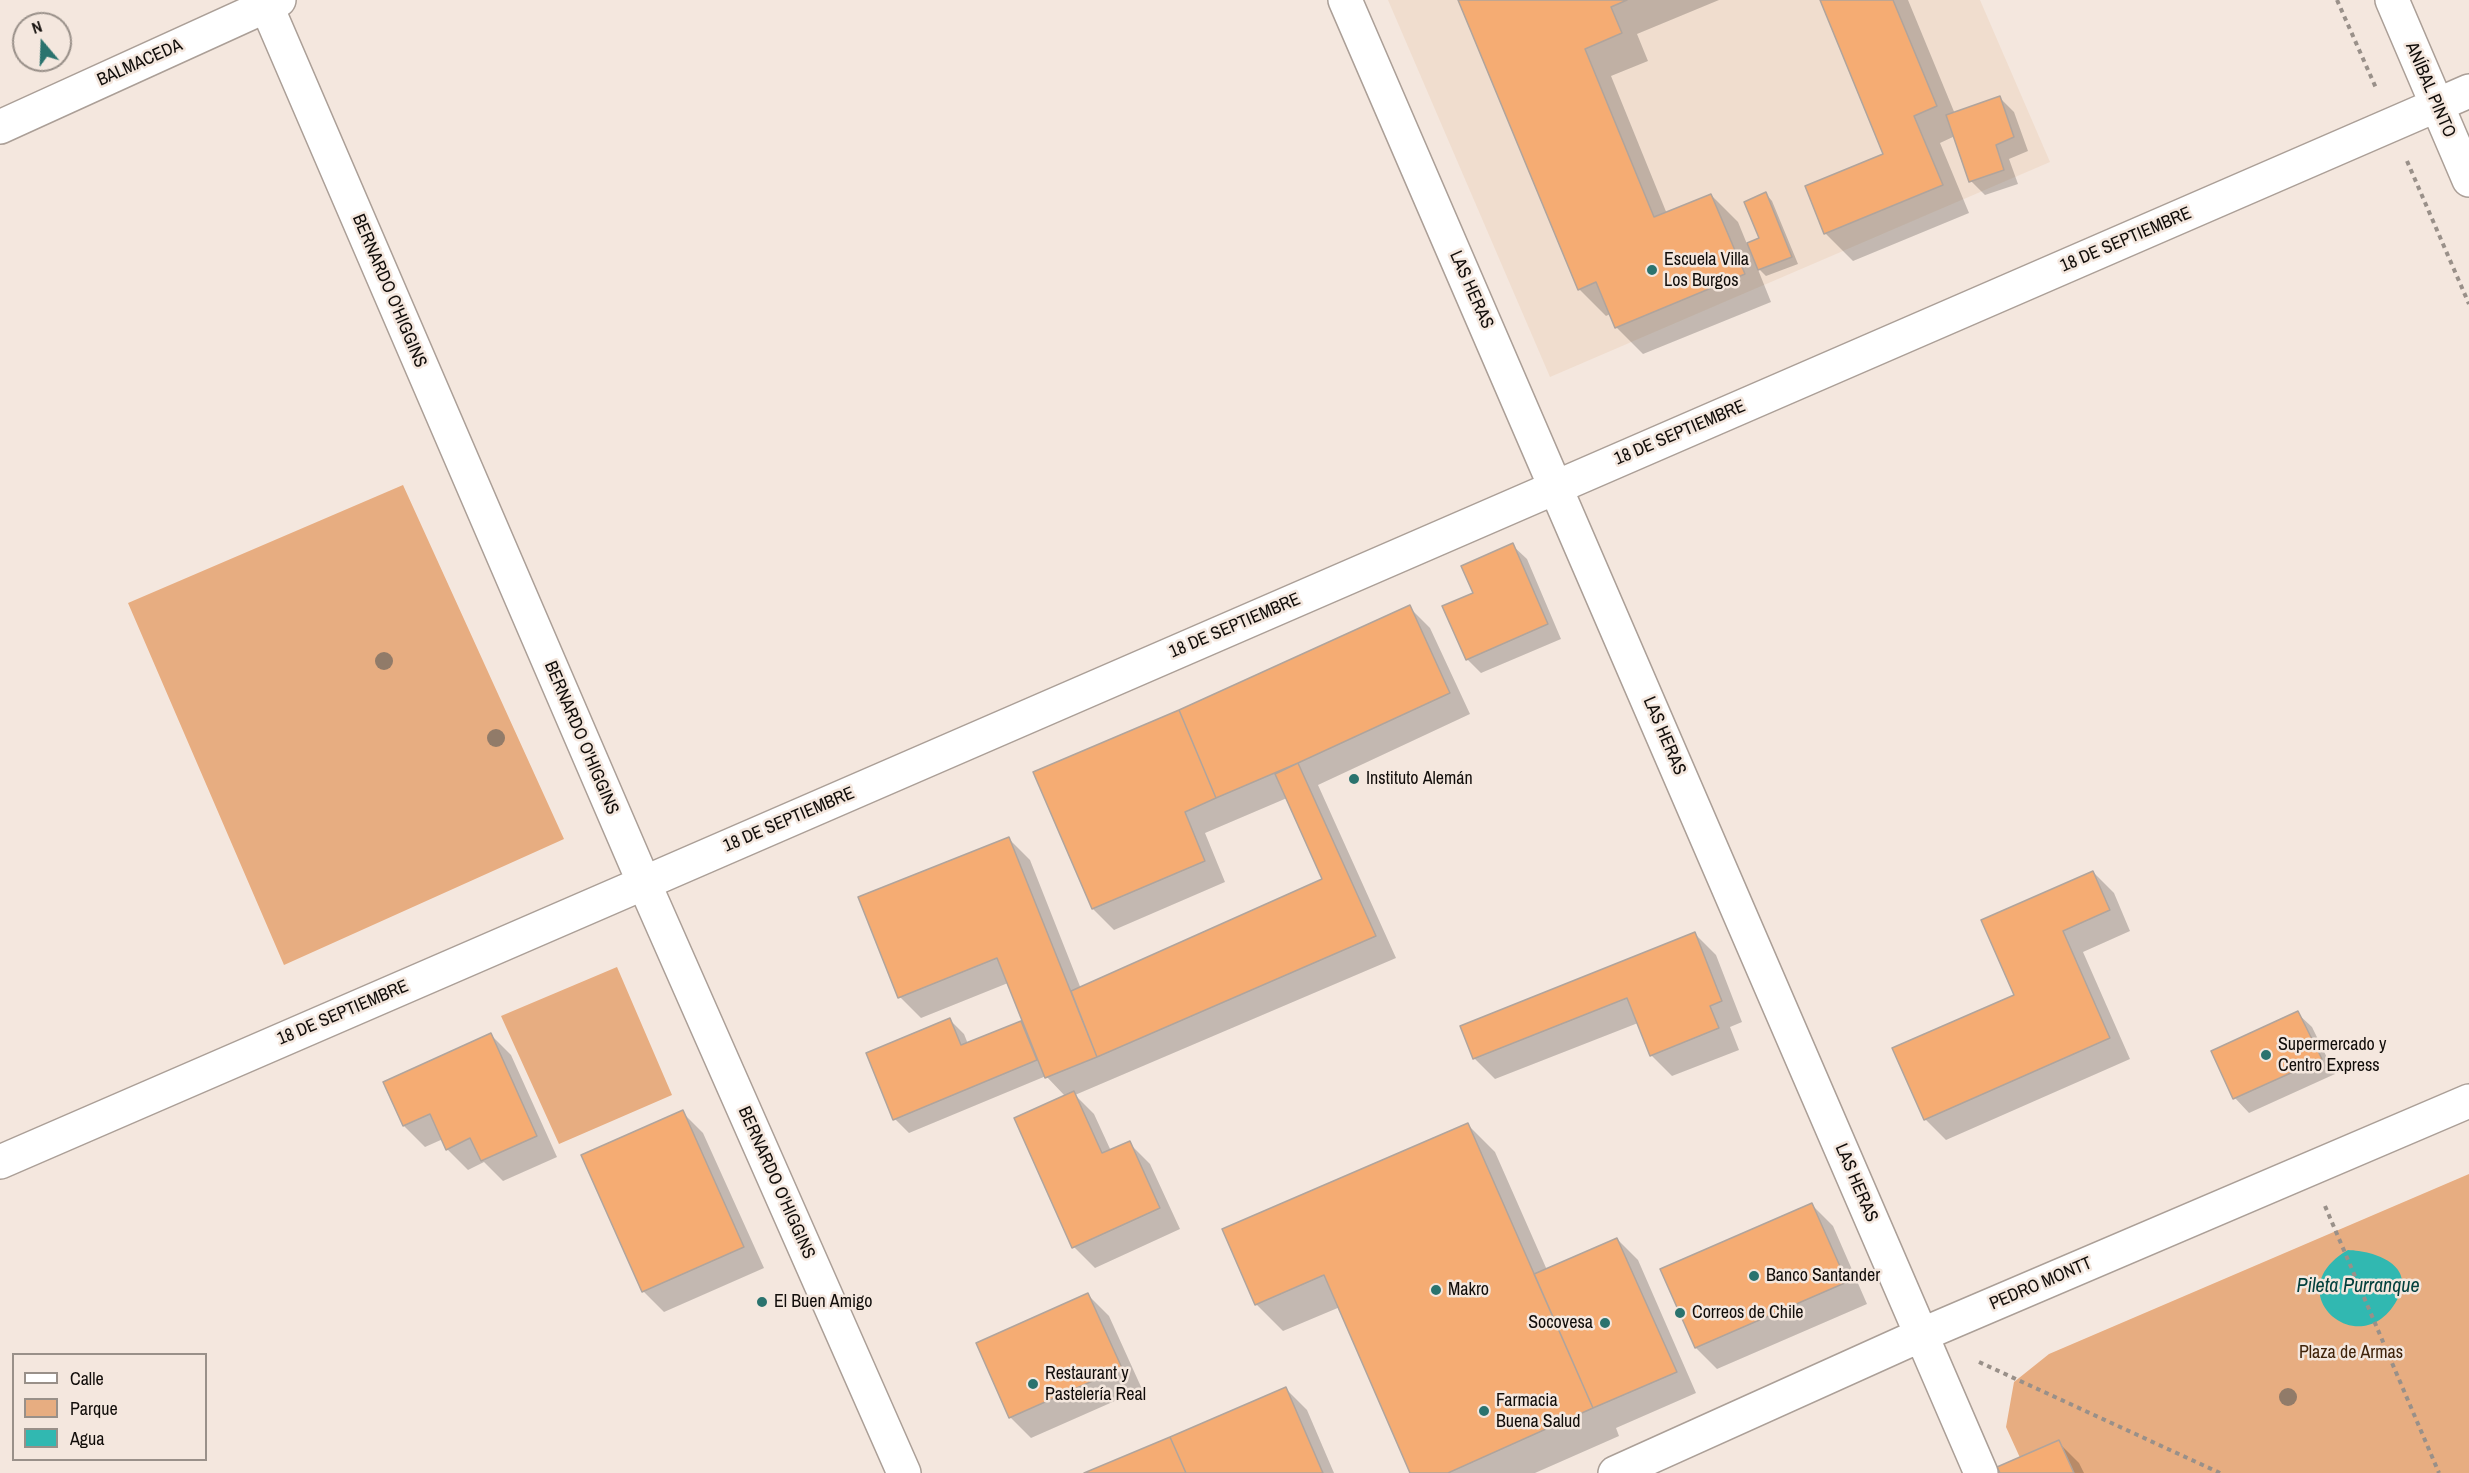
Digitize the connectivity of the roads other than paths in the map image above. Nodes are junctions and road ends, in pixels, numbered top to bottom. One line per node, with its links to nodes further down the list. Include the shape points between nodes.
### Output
1 (1345, 0): 8 (street, LAS HERAS)
2 (2392, 0): 5 (street, ANÍBAL PINTO)
3 (270, 2): 6 (street, BALMACEDA); 9 (street, BERNARDO O'HIGGINS)
4 (2469, 91): 5 (street, 18 DE SEPTIEMBRE)
5 (2437, 105): 7 (street, ANÍBAL PINTO); 8 (street, 18 DE SEPTIEMBRE)
6 (0, 127)
7 (2469, 180)
8 (1556, 487): 9 (street, 18 DE SEPTIEMBRE); 12 (street, LAS HERAS)
9 (644, 883): 11 (street, 18 DE SEPTIEMBRE); 13 (street, BERNARDO O'HIGGINS)
10 (2469, 1101): 12 (street, PEDRO MONTT)
11 (0, 1162)
12 (1921, 1335): 14 (street, PEDRO MONTT); 15 (street, LAS HERAS)
13 (904, 1473)
14 (1615, 1473)
15 (1981, 1473)

